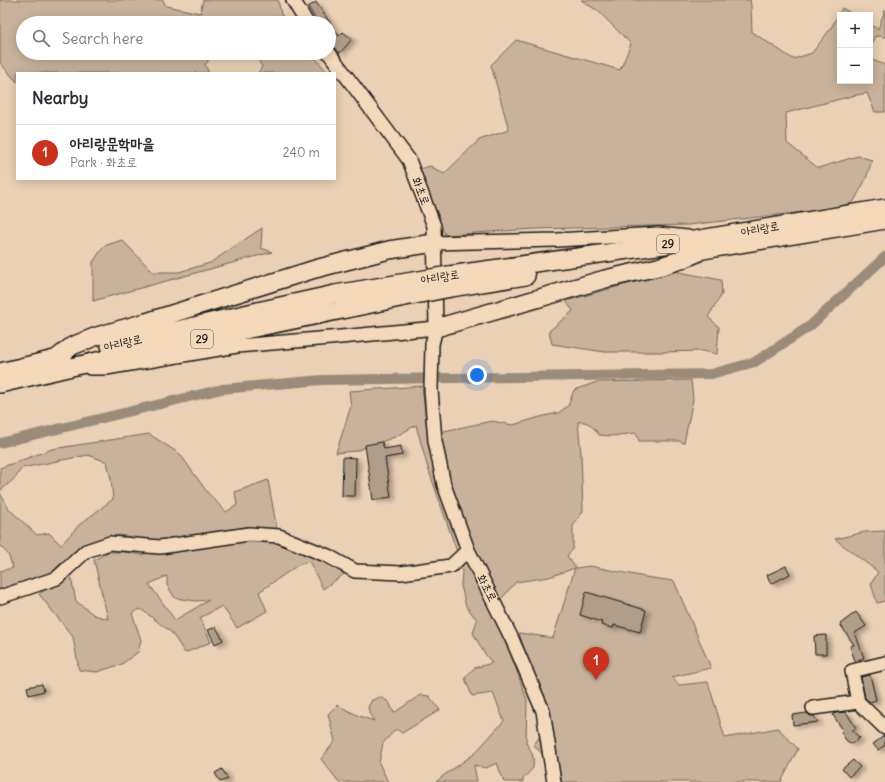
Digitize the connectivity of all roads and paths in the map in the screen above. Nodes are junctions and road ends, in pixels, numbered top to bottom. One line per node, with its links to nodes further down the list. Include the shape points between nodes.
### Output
1 (293, 0): 2 (street)
2 (303, 16)
3 (334, 60): 6 (street, 화초로, via 409,160 434,226)
4 (885, 208): 7 (main road, 아리랑로 / 29)
5 (885, 220): 7 (main road, 아리랑로 / 29)
6 (434, 243): 7 (street, via 565,240 658,234); 8 (street, 화초로); 9 (main road, via 389,250 315,269 96,336 72,346)
7 (701, 245): 8 (main road, via 681,260 605,279); 9 (main road, 아리랑로 / 29, bridge, via 664,245 403,290 335,294)
8 (436, 328): 9 (street, via 237,346 106,368); 12 (street, 화초로, via 432,344 431,390 435,441 444,485)
9 (60, 363): 10 (main road, 아리랑로 / 29); 11 (main road, 아리랑로 / 29)
10 (0, 372)
11 (0, 384)
12 (468, 550): 13 (street, via 451,566 401,573 355,571 328,556 279,536 249,534 160,548 110,543 86,551 57,578); 18 (street, 화초로, via 512,639 542,711)
13 (0, 597)
14 (885, 663): 15 (street, via 852,671)
15 (858, 702): 16 (street); 17 (street)
16 (813, 708)
17 (885, 728)
18 (554, 782)

